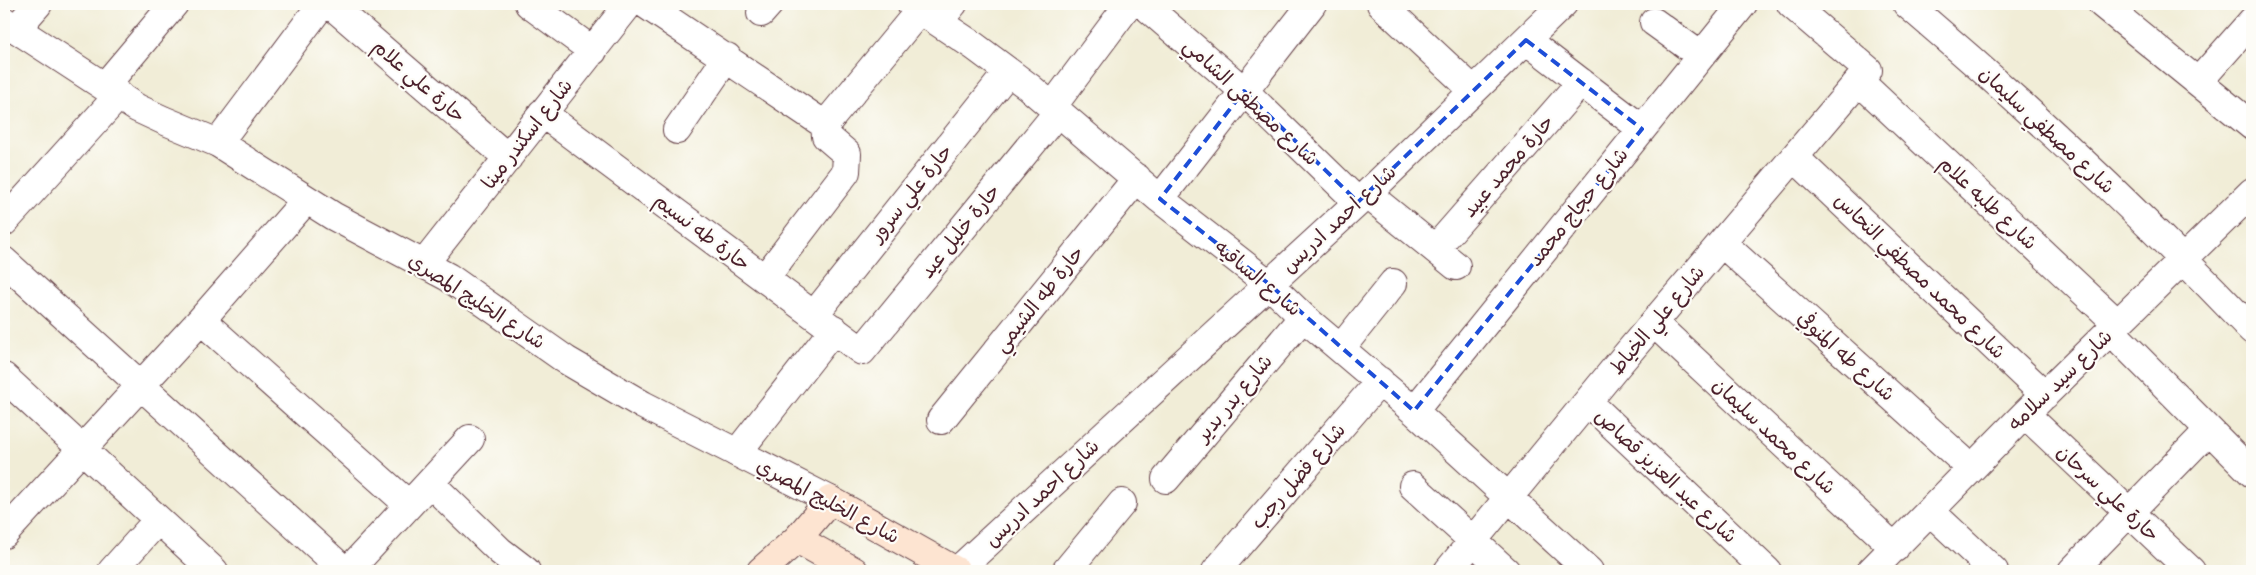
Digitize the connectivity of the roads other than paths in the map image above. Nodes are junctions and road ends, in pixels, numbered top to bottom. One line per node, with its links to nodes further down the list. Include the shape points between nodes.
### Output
1 (38, 4): 20 (street)
2 (174, 4): 29 (street)
3 (322, 4): 38 (street)
4 (330, 4): 40 (street, حارة علي علام)
5 (529, 4): 22 (street)
6 (629, 4): 22 (street, شارع اسكندر مينا)
7 (645, 4): 24 (street)
8 (1130, 4): 32 (street, حارة خليل عيد)
9 (1143, 4): 31 (street, شارع مصطفى الشامي)
10 (1312, 4): 31 (street)
11 (1380, 4): 30 (street)
12 (1563, 4): 21 (street, شارع احمد ادريس)
13 (1743, 4): 23 (street, شارع حجاج محمد)
14 (1791, 4): 26 (street, شارع طلبه علام)
15 (1906, 4): 49 (street, شارع مصطفي سليمان, via 1964,53)
16 (2112, 7): 28 (street)
17 (931, 10): 25 (street, شارع الساقيه); 34 (street)
18 (2252, 21): 28 (street)
19 (1654, 22): 23 (street)
20 (10, 25): 29 (street, شارع الخليج المصري)
21 (1526, 40): 27 (street); 30 (street, شارع احمد ادريس)
22 (592, 51): 33 (street, شارع اسكندر مينا)
23 (1700, 56): 36 (street, شارع حجاج محمد)
24 (727, 57): 34 (street); 37 (street)
25 (1008, 72): 32 (street, شارع الساقيه); 58 (street, حارة علي سرور)
26 (1863, 76): 39 (street, شارع علي الخياط); 60 (street, شارع طلبه علام)
27 (1581, 82): 36 (street); 48 (street, حارة محمد عبيد)
28 (2198, 82): 35 (street)
29 (112, 90): 38 (street, شارع الخليج المصري, via 137,108); 46 (street)
30 (1473, 90): 43 (street, شارع احمد ادريس)
31 (1244, 92): 43 (street, شارع مصطفى الشامي); 44 (street)
32 (1055, 109): 41 (street, شارع الساقيه); 63 (street, حارة خليل عيد)
33 (542, 113): 40 (street, شارع اسكندر مينا); 53 (street, حارة طه نسيم)
34 (826, 125): 53 (street, via 826,136 848,154 846,172)
35 (2252, 126)
36 (1642, 129): 69 (street, شارع حجاج محمد)
37 (677, 130)
38 (218, 143): 45 (street, شارع الخليج المصري)
39 (1794, 157): 47 (street, شارع علي الخياط); 67 (street, شارع محمد مصطفي النحاس)
40 (508, 158): 51 (street, شارع اسكندر مينا)
41 (1138, 178): 44 (street, شارع الساقيه); 71 (street, حارة طه الشيمي)
42 (2252, 192): 49 (street, شارع سيد سلامه)
43 (1362, 198): 48 (street, شارع مصطفى الشامي); 55 (street, شارع احمد ادريس)
44 (1160, 199): 55 (street, شارع الساقيه)
45 (306, 200): 51 (street, شارع الخليج المصري); 57 (street)
46 (4, 222)
47 (1722, 243): 59 (street, شارع علي الخياط); 76 (street, شارع طه المنوفي)
48 (1435, 249): 52 (street, شارع مصطفى الشامي)
49 (2184, 259): 60 (street, شارع سيد سلامه); 61 (street, شارع مصطفي سليمان)
50 (4, 261): 66 (street)
51 (424, 264): 75 (street, شارع الخليج المصري, via 566,360 643,405)
52 (1456, 266)
53 (765, 278): 58 (street, حارة طه نسيم)
54 (1393, 283): 62 (street)
55 (1269, 284): 56 (street, شارع الساقيه); 98 (street, شارع احمد ادريس)
56 (1303, 316): 62 (street, شارع الساقيه); 78 (street, شارع بدر بدير)
57 (201, 320): 66 (street); 84 (street)
58 (824, 322): 63 (street, حارة طه نسيم); 75 (street, حارة علي سرور)
59 (1654, 323): 68 (street, شارع علي الخياط); 91 (street, شارع محمد سليمان)
60 (2114, 328): 67 (street, شارع سيد سلامه); 72 (street, شارع طلبه علام)
61 (2252, 330)
62 (1341, 348): 65 (street, شارع الساقيه)
63 (862, 350)
64 (4, 378): 74 (street)
65 (1380, 381): 69 (street, شارع الساقيه); 100 (street, شارع فضل رجب)
66 (140, 386): 74 (street); 94 (street)
67 (2045, 395): 70 (street, شارع سيد سلامه)
68 (1588, 402): 81 (street, شارع علي الخياط); 104 (street, شارع عبد العزيز قصاص)
69 (1414, 411): 81 (street, شارع الساقيه)
70 (2025, 414): 76 (street, شارع سيد سلامه); 86 (street, حارة علي سرحان)
71 (941, 420)
72 (2209, 430): 77 (street, شارع طلبه علام); 86 (street)
73 (470, 439): 79 (street)
74 (81, 449): 87 (street); 88 (street)
75 (737, 453): 82 (street, شارع الخليج المصري)
76 (1971, 468): 85 (street, شارع سيد سلامه)
77 (2252, 473)
78 (1166, 478)
79 (430, 483): 84 (street); 95 (street, via 500,551)
80 (1413, 486): 90 (street)
81 (1509, 497): 90 (street, شارع علي الخياط); 103 (street, شارع الساقيه)
82 (830, 500): 89 (main road); 98 (main road, شارع الخليج المصري)
83 (1122, 503): 99 (street)
84 (410, 505): 94 (street)
85 (1930, 511): 91 (street, شارع سيد سلامه); 106 (street)
86 (2130, 514): 107 (street); 108 (street, حارة علي سرحان)
87 (158, 520): 92 (street); 93 (street)
88 (4, 534)
89 (797, 539): 96 (main road); 97 (main road)
90 (1473, 541): 101 (street, شارع علي الخياط); 102 (street)
91 (1895, 548): 105 (street, شارع سيد سلامه)
92 (112, 571)
93 (214, 571)
94 (347, 571)
95 (526, 571)
96 (761, 571)
97 (854, 571)
98 (956, 571)
99 (1066, 571)
100 (1216, 571)
101 (1448, 571)
102 (1506, 571)
103 (1589, 571)
104 (1767, 571)
105 (1872, 571)
106 (1994, 571)
107 (2072, 571)
108 (2191, 571)

